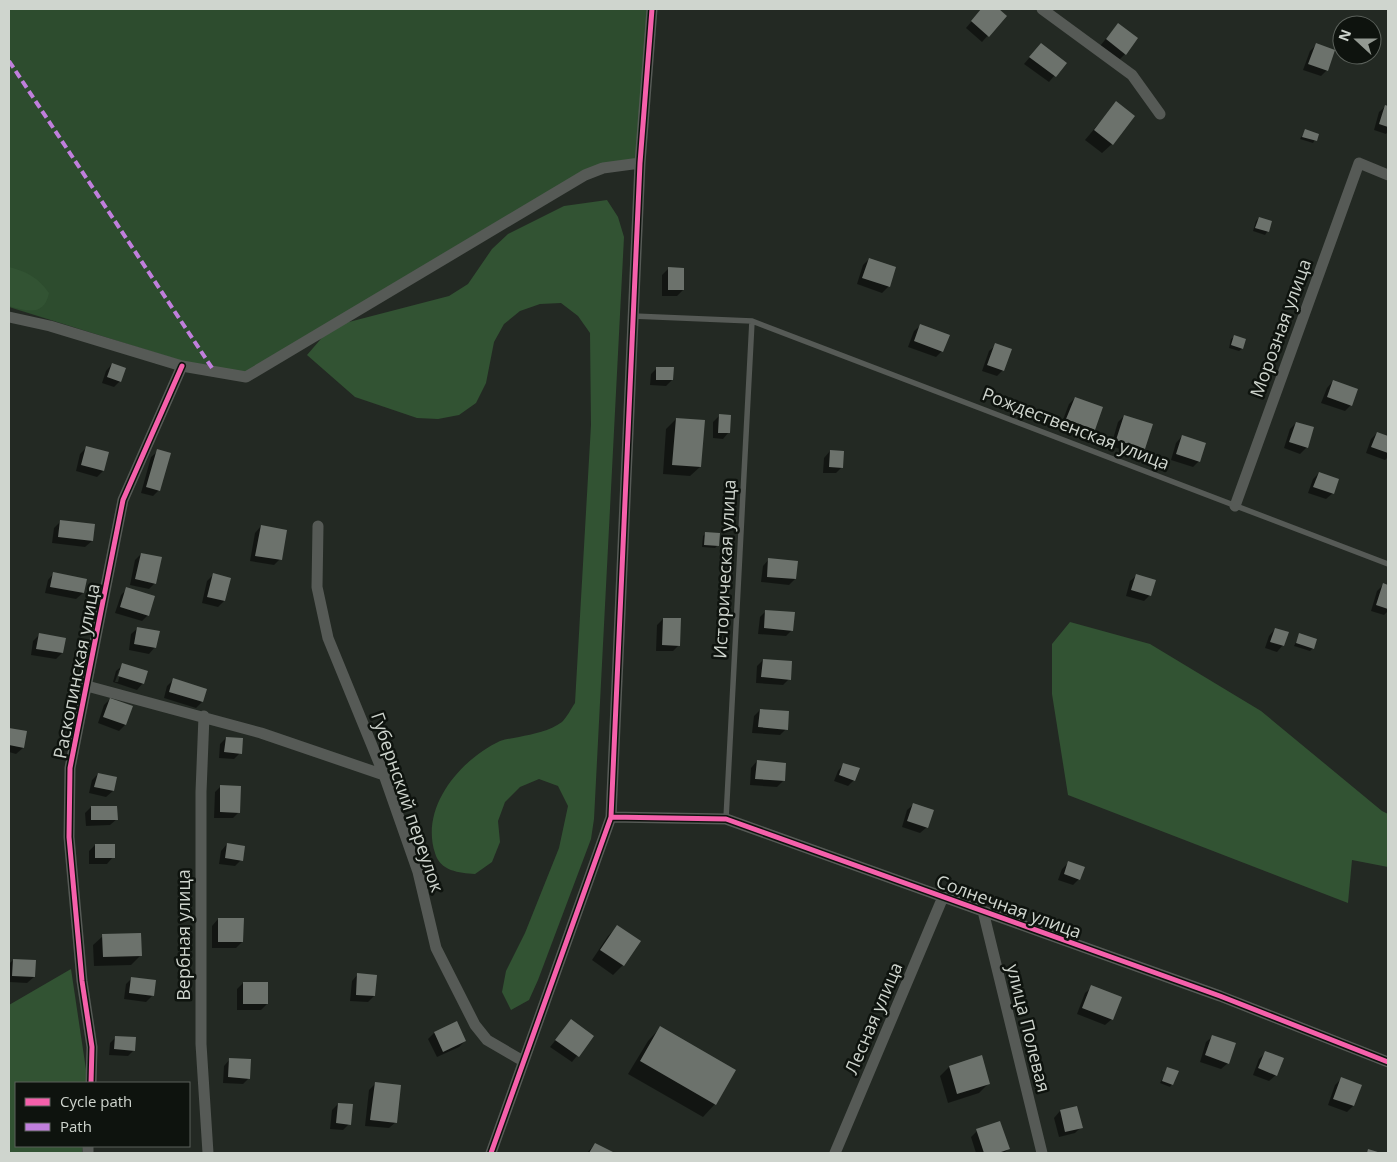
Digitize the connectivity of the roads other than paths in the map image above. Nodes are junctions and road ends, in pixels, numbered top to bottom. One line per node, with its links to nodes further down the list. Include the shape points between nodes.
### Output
1 (652, 9): 4 (street)
2 (1042, 9): 3 (street, via 1132,75)
3 (1160, 114)
4 (640, 163): 6 (street); 9 (street, via 603,168 585,175 246,377)
5 (1388, 174): 10 (street, Морозная улица, via 1358,163)
6 (632, 316): 8 (lane, Рождественская улица); 16 (street)
7 (9, 317): 9 (street, via 50,326)
8 (752, 321): 10 (lane, Рождественская улица); 17 (lane, Историческая улица)
9 (182, 366): 13 (street, Раскопинская улица, via 123,500)
10 (1235, 506): 12 (lane, Рождественская улица)
11 (318, 526): 15 (street, Губернский переулок, via 317,587 328,638)
12 (1388, 564)
13 (87, 686): 14 (street); 22 (street, Раскопинская улица, via 70,768 69,837 82,981 92,1047)
14 (204, 716): 15 (street); 23 (street, Вербная улица, via 200,1017)
15 (384, 775): 20 (street, Губернский переулок, via 418,872 436,948 475,1025 487,1040)
16 (611, 817): 17 (street, Солнечная улица); 20 (street)
17 (726, 819): 18 (street, Солнечная улица)
18 (943, 897): 19 (street, Солнечная улица); 25 (street, Лесная улица)
19 (982, 911): 21 (street, Солнечная улица, via 1220,996); 26 (street, улица Полевая)
20 (523, 1060): 24 (street)
21 (1388, 1062)
22 (90, 1082)
23 (208, 1153)
24 (491, 1153)
25 (835, 1153)
26 (1042, 1153)

